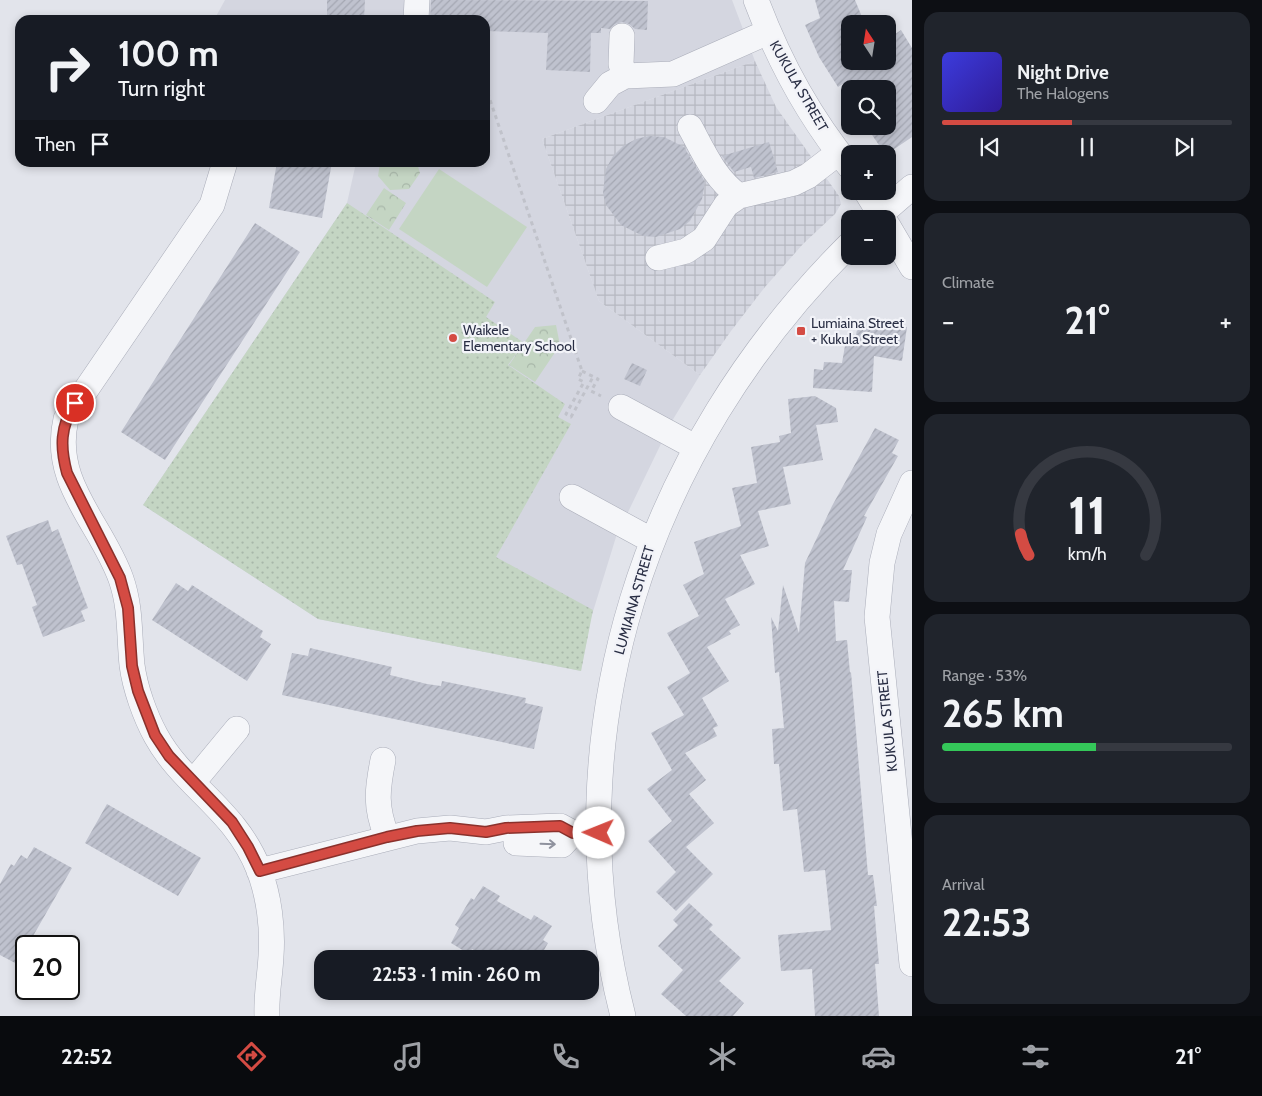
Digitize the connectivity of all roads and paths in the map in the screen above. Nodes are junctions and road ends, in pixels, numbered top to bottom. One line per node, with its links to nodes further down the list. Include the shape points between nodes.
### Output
1 (417, 0): 3 (street)
2 (756, 0): 4 (street, KUKULA STREET)
3 (416, 15)
4 (768, 32): 6 (street, via 673,74); 10 (street, KUKULA STREET, via 796,86)
5 (622, 36): 6 (street, via 621,64)
6 (625, 76): 8 (street, via 610,84)
7 (490, 101): 20 (path)
8 (596, 101)
9 (690, 127): 14 (street, via 711,167 725,186)
10 (841, 155)
11 (841, 161): 14 (street, via 794,183)
12 (223, 167): 28 (street, via 212,205 75,403 62,433 67,473 120,578 128,608 132,666 138,691 155,735 169,756)
13 (912, 186): 15 (street)
14 (739, 196): 18 (street, via 726,205 704,239 686,251)
15 (889, 210)
16 (896, 242): 19 (street)
17 (841, 253): 22 (street, LUMIAINA STREET, via 748,362)
18 (658, 258)
19 (912, 267)
20 (582, 371): 20 (path, via 593,377 571,416 566,414 584,382 578,379)
21 (621, 408): 22 (street)
22 (695, 448): 25 (street, LUMIAINA STREET)
23 (912, 484): 32 (street, KUKULA STREET, via 889,534 881,571 877,617)
24 (572, 497): 25 (street)
25 (652, 540): 29 (street, LUMIAINA STREET, via 625,621 609,694 602,752)
26 (237, 729): 28 (street)
27 (383, 760): 30 (street, via 377,791 379,818)
28 (194, 781): 31 (street, via 232,822)
29 (599, 833): 30 (street, via 573,833 562,845 506,842 486,832 450,828); 34 (street, LUMIAINA STREET, via 606,931)
30 (387, 837): 31 (street)
31 (260, 871): 33 (street, via 271,923)
32 (912, 964)
33 (267, 1016)
34 (623, 1016)

